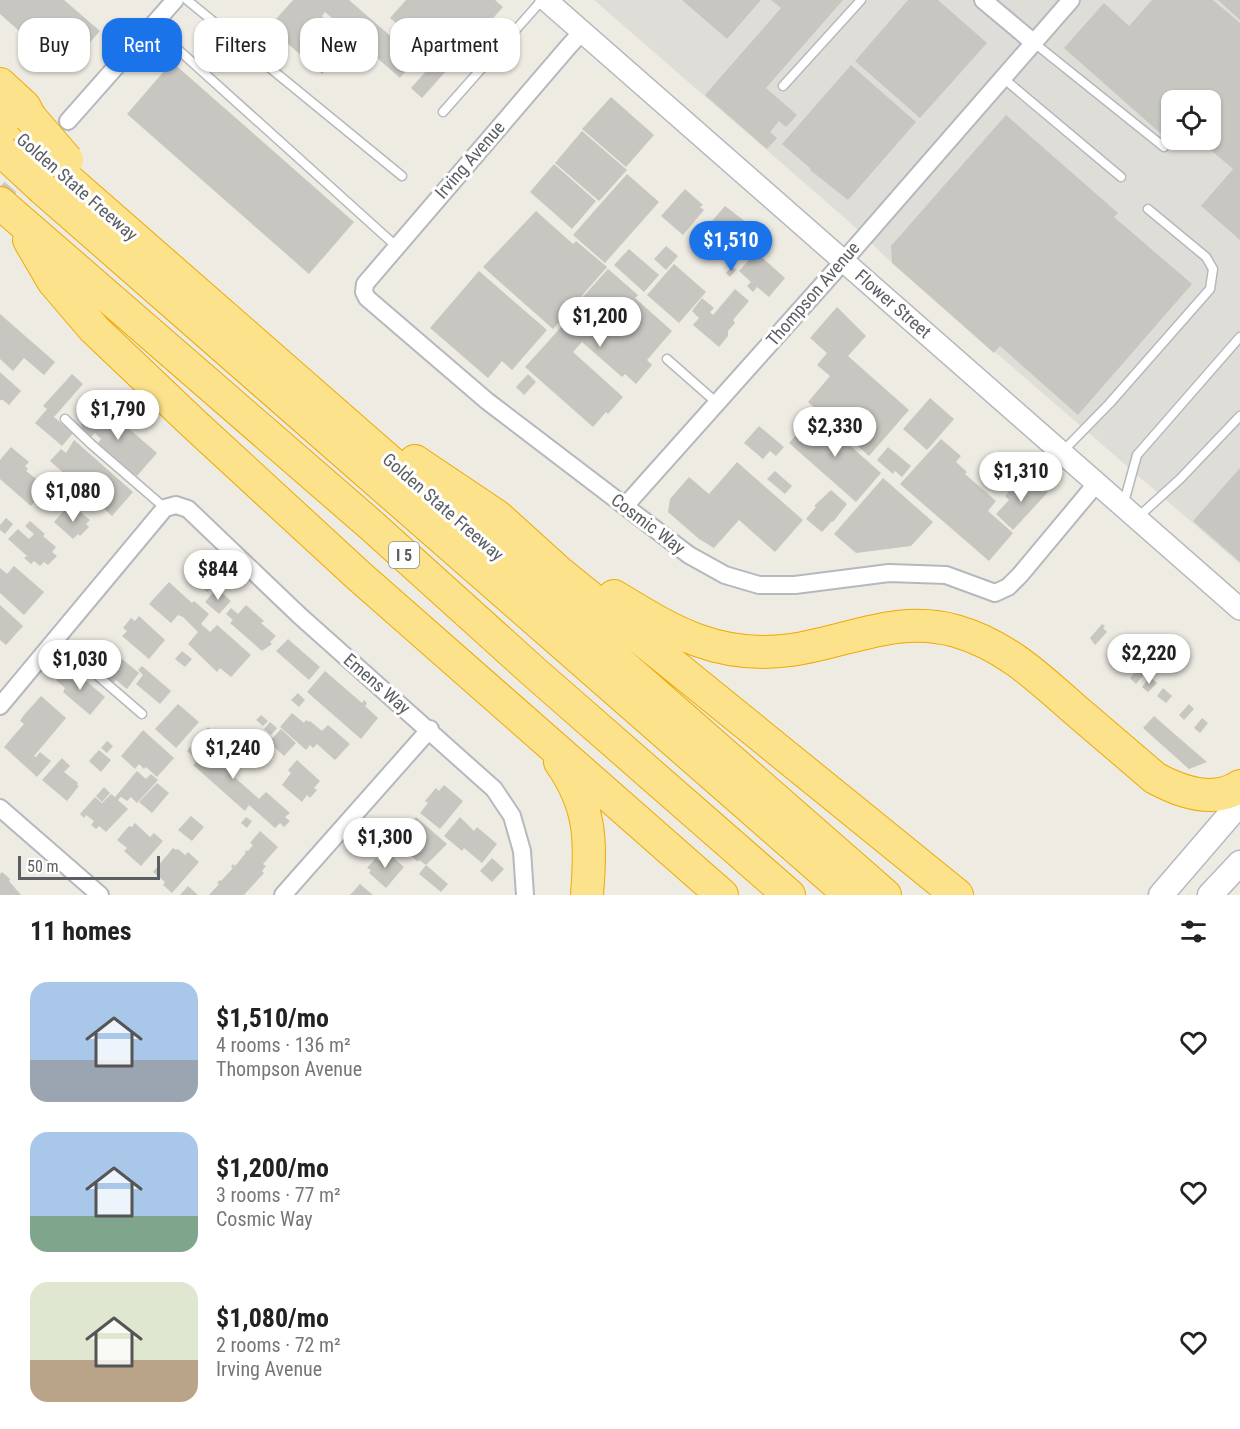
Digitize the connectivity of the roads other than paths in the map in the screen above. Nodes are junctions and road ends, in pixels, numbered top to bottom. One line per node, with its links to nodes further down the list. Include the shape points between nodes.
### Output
1 (175, 0): 7 (street)
2 (188, 0): 19 (lane)
3 (544, 0): 8 (street, Flower Street); 15 (lane)
4 (861, 0): 14 (lane)
5 (983, 0): 9 (street)
6 (1071, 0): 9 (street, Thompson Avenue)
7 (159, 18)
8 (582, 32): 23 (street, Irving Avenue); 24 (street, Flower Street)
9 (1033, 42): 12 (street, Thompson Avenue); 18 (lane)
10 (182, 53): 23 (lane)
11 (111, 72): 16 (street)
12 (1002, 77): 20 (lane); 24 (street, Thompson Avenue)
13 (0, 84): 17 (highway, via 24,106)
14 (783, 86)
15 (443, 112)
16 (68, 121)
17 (8, 140): 21 (highway, bridge); 21 (highway)
18 (1161, 145)
19 (402, 176)
20 (1121, 177)
21 (37, 190): 28 (highway, Golden State Freeway, via 99,207); 42 (highway, via 53,281 94,329 359,576); 53 (highway, I 5, via 371,525); 54 (highway); 55 (highway, via 298,410)
22 (1148, 209): 32 (lane, via 1206,257 1213,269 1210,289)
23 (396, 246): 25 (street, Irving Avenue, via 365,284)
24 (843, 260): 29 (street, Thompson Avenue); 32 (street, Flower Street)
25 (364, 292): 35 (street, Cosmic Way, via 486,401)
26 (1240, 337): 36 (lane, via 1137,455)
27 (667, 359): 29 (lane)
28 (310, 391): 37 (highway, via 497,516); 56 (highway, Golden State Freeway)
29 (717, 403): 35 (street, Thompson Avenue)
30 (1240, 416): 36 (lane, via 1180,479)
31 (66, 419): 34 (lane, via 99,451)
32 (1061, 453): 33 (street, Flower Street)
33 (1096, 484): 35 (street, Cosmic Way, via 1020,575 995,593 946,575 889,573 795,585 759,585 725,575 689,555); 36 (street, Flower Street)
34 (171, 506): 39 (street); 43 (street, Emens Way, via 188,509 300,616)
35 (625, 506)
36 (1130, 513): 38 (street, Flower Street)
37 (540, 553): 44 (highway, via 683,635 724,649 793,650 894,627 954,630 1008,653 1155,778 1196,794 1214,794); 57 (highway)
38 (1240, 609)
39 (55, 639): 40 (street); 41 (lane)
40 (0, 706)
41 (141, 714)
42 (531, 727): 51 (highway, via 568,773 580,799 590,837); 52 (highway)
43 (430, 729): 49 (street); 50 (street, Emens Way, via 494,789 512,816 522,851)
44 (1240, 786)
45 (1240, 803): 58 (main road)
46 (0, 808): 48 (street)
47 (1240, 863): 59 (main road)
48 (100, 895)
49 (283, 895)
50 (525, 895)
51 (587, 895)
52 (722, 895)
53 (789, 895)
54 (822, 895)
55 (850, 895)
56 (885, 895)
57 (957, 895)
58 (1161, 895)
59 (1210, 895)

